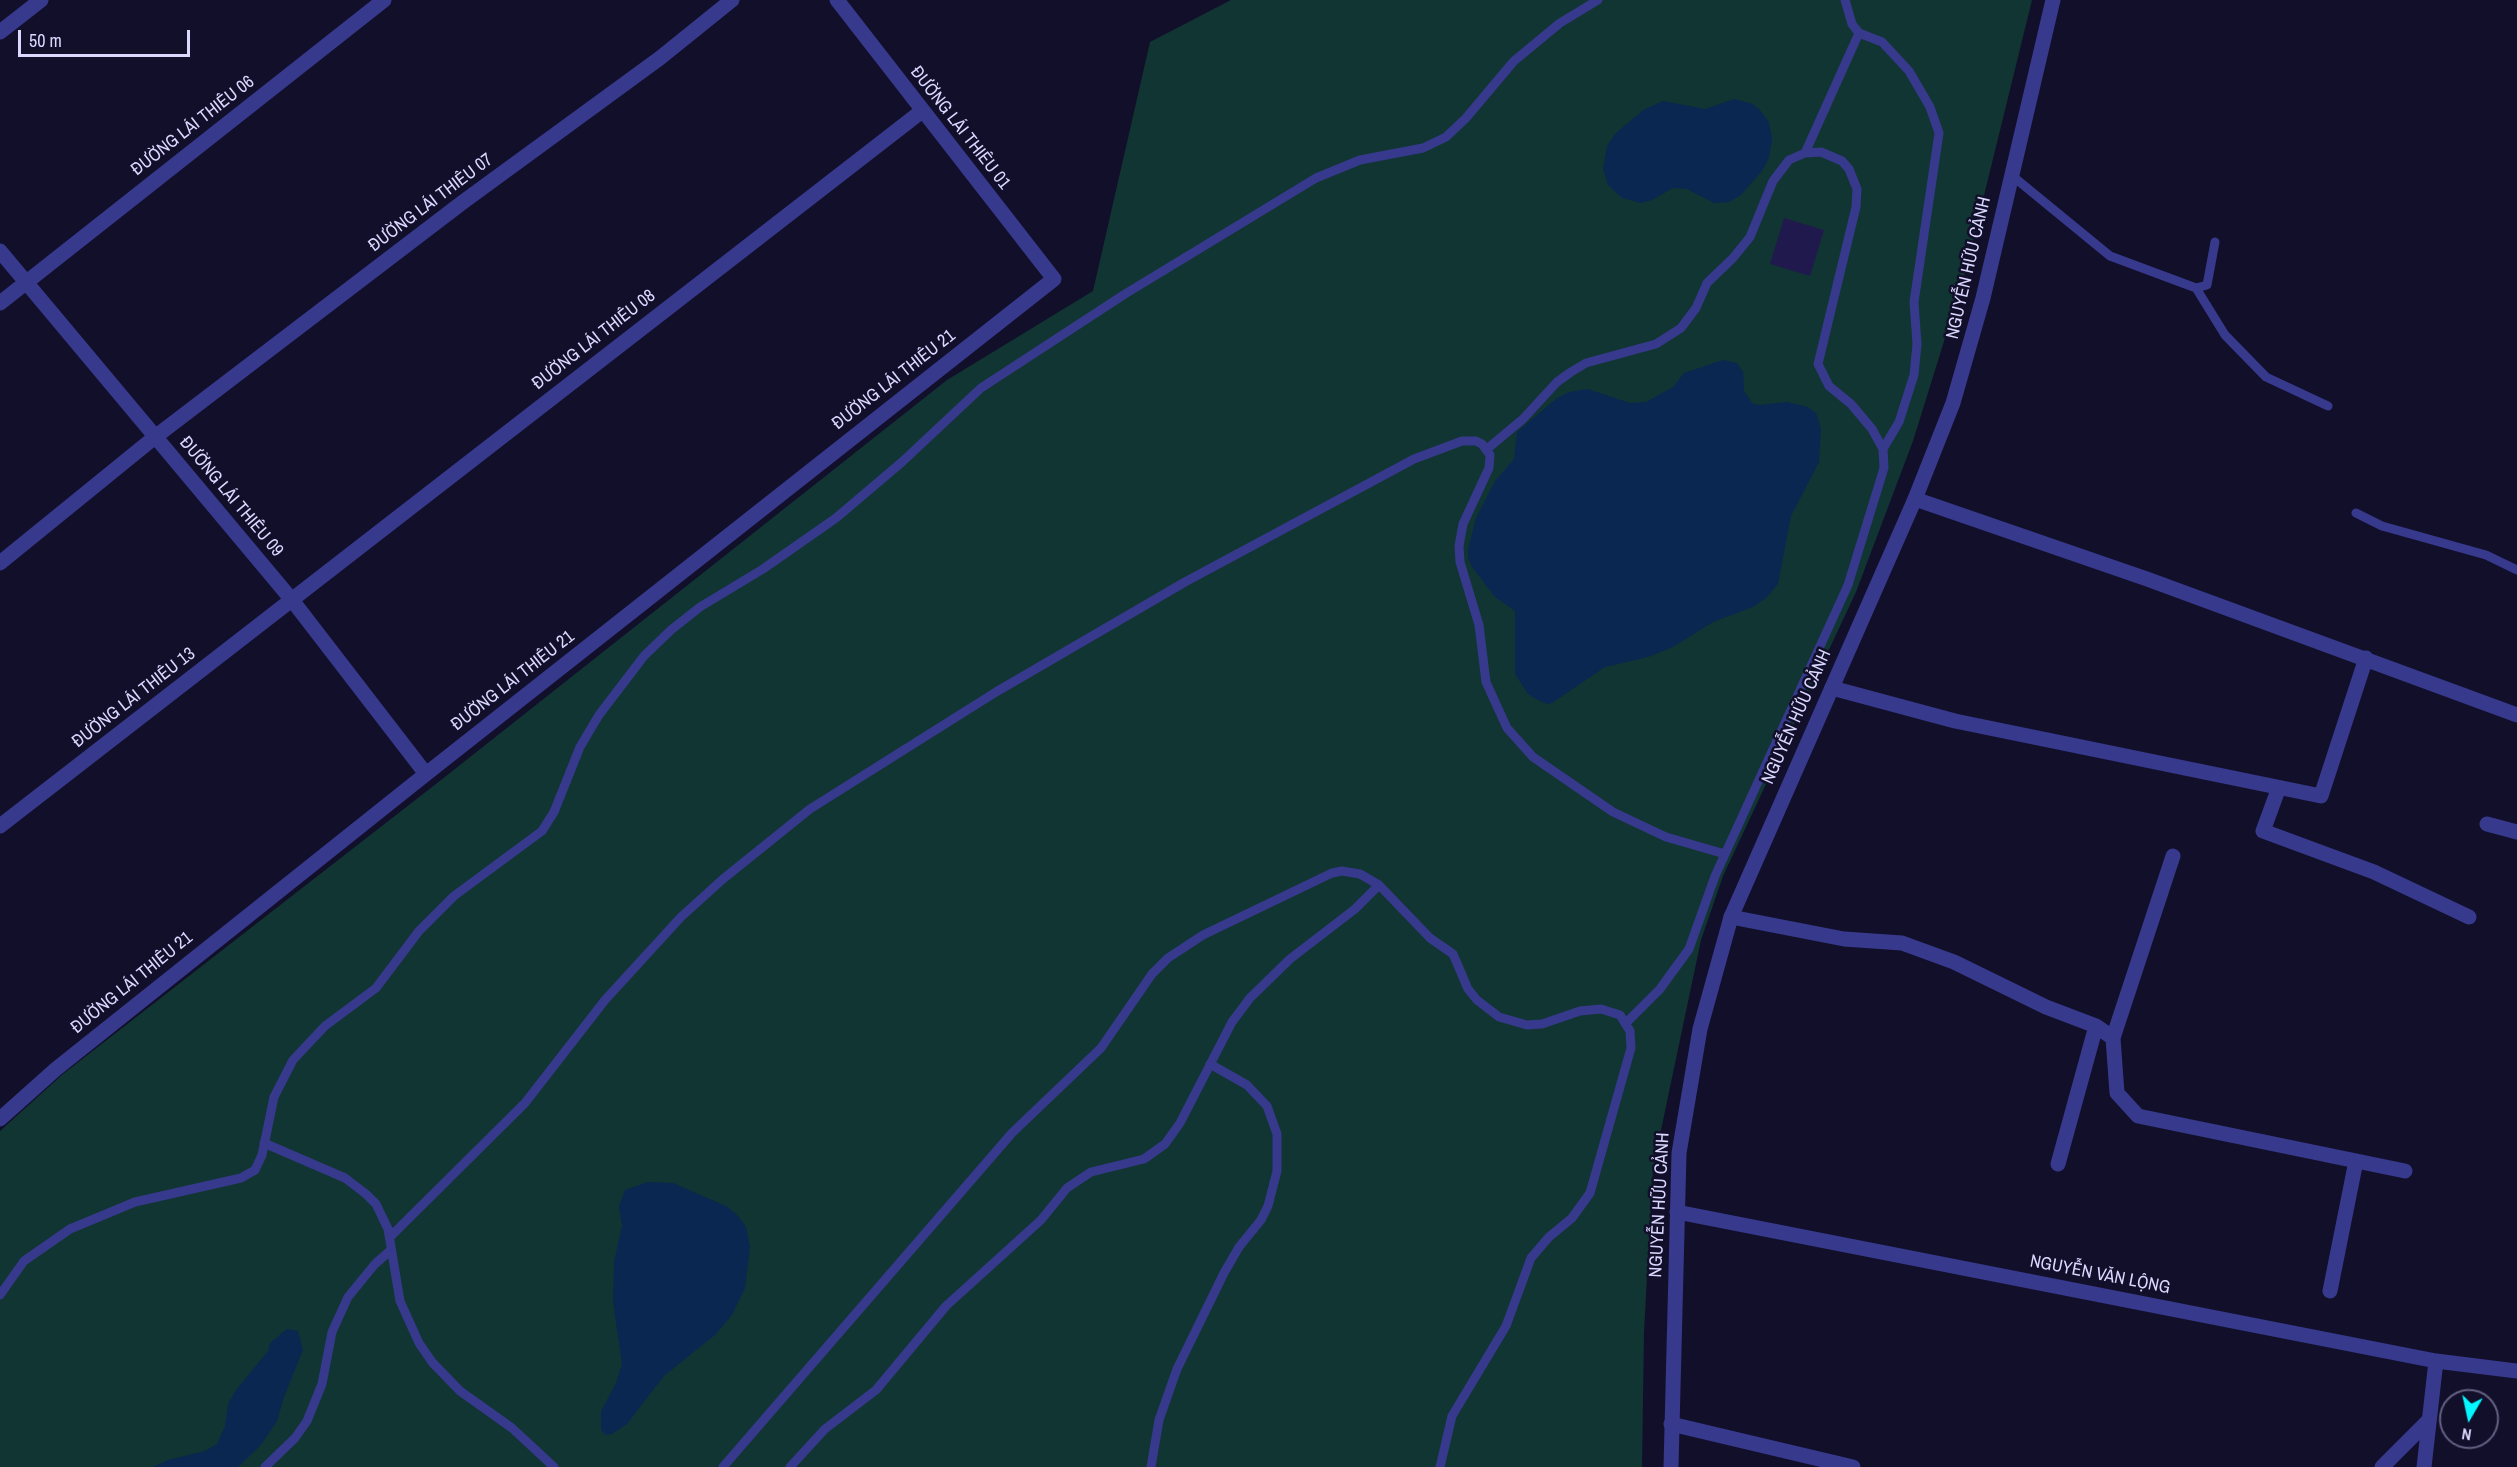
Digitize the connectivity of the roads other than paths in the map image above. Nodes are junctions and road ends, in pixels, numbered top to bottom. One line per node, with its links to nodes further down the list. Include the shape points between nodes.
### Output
1 (42, 0): 8 (street)
2 (384, 0): 16 (street, ĐƯỜNG LÁI THIÊU 06)
3 (732, 0): 20 (street, ĐƯỜNG LÁI THIÊU 07)
4 (837, 0): 10 (street, ĐƯỜNG LÁI THIÊU 01)
5 (1598, 0): 46 (lane, via 1560,23 1514,61 1446,137 1423,148 1360,160 1316,178 1125,294 981,388 836,518 699,607 671,630 644,656 599,715 542,831 454,896 419,932 376,988 325,1026 293,1060 274,1097)
6 (1845, 0): 9 (lane)
7 (2052, 0): 12 (street, NGUYỄN HỮU CẢNH)
8 (0, 32)
9 (1859, 33): 11 (lane); 21 (lane, via 1882,42 1901,61 1930,107 1939,133 1914,302 1914,375 1899,422)
10 (922, 111): 15 (street, ĐƯỜNG LÁI THIÊU 01); 27 (street, ĐƯỜNG LÁI THIÊU 08)
11 (1805, 153): 21 (lane, via 1821,152 1842,161 1857,189 1818,364 1828,386 1864,418); 22 (lane, via 1780,168 1750,237 1707,283 1681,328 1656,344 1586,363 1557,382 1529,413)
12 (2010, 174): 17 (lane, via 2110,256); 23 (street, NGUYỄN HỮU CẢNH, via 1970,350 1945,428)
13 (2215, 242): 17 (lane, via 2207,285)
14 (0, 251): 16 (street, ĐƯỜNG LÁI THIÊU 09)
15 (1054, 279): 31 (street, ĐƯỜNG LÁI THIÊU 21)
16 (27, 283): 18 (street, ĐƯỜNG LÁI THIÊU 06); 20 (street, ĐƯỜNG LÁI THIÊU 09)
17 (2196, 288): 19 (lane, via 2224,335 2266,377)
18 (0, 303)
19 (2328, 406)
20 (155, 437): 25 (street, ĐƯỜNG LÁI THIÊU 07); 27 (street, ĐƯỜNG LÁI THIÊU 09)
21 (1883, 448): 36 (lane, via 1884,468 1848,585)
22 (1487, 449): 36 (lane, via 1491,462 1463,524 1460,562 1479,625 1486,682 1507,728 1533,757 1613,812 1666,837); 51 (lane, via 1476,441 1462,441 1414,459 1090,636 810,809 681,917 605,1000 510,1119)
23 (1915, 499): 28 (street); 29 (street, NGUYỄN HỮU CẢNH)
24 (2356, 513): 26 (lane, via 2382,526 2486,555)
25 (0, 563)
26 (2517, 570)
27 (292, 600): 31 (street, ĐƯỜNG LÁI THIÊU 09); 34 (street, ĐƯỜNG LÁI THIÊU 13)
28 (2366, 658): 30 (street); 32 (street, via 2321,796)
29 (1832, 688): 32 (street, via 1955,721 2215,773); 39 (street, NGUYỄN HỮU CẢNH)
30 (2517, 715)
31 (426, 774): 45 (street, ĐƯỜNG LÁI THIÊU 21, via 56,1069)
32 (2278, 790): 40 (street, via 2263,831 2374,872)
33 (2487, 824): 35 (street)
34 (0, 826)
35 (2517, 832)
36 (1725, 854): 41 (lane, via 1680,965)
37 (2173, 856): 43 (street)
38 (1380, 885): 41 (lane, via 1430,938 1453,954 1468,989 1499,1017 1527,1025 1542,1024 1580,1011 1601,1009 1612,1011); 44 (lane, via 1334,927 1290,959 1250,998 1232,1022); 61 (lane, via 1360,874 1332,873 1203,935 1168,958 1137,992 1101,1048 1005,1141)
39 (1731, 917): 42 (street, via 1844,939 1902,943); 50 (street, NGUYỄN HỮU CẢNH, via 1700,1029 1679,1153)
40 (2469, 917)
41 (1626, 1023): 64 (lane, via 1631,1048 1593,1186 1582,1207 1531,1258 1506,1326 1452,1416)
42 (2096, 1026): 43 (street); 48 (street)
43 (2113, 1038): 47 (street, via 2117,1093 2138,1116)
44 (1210, 1065): 62 (lane, via 1165,1144 1144,1159 1091,1172 1067,1188 1041,1220 946,1306 876,1390 825,1429); 63 (lane, via 1242,1081 1267,1106 1276,1134 1277,1171 1261,1220 1224,1273 1177,1369 1159,1420)
45 (0, 1119)
46 (264, 1143): 51 (lane, via 356,1185 376,1204); 54 (lane, via 259,1166 249,1174 135,1202 70,1229 24,1261)
47 (2356, 1161): 49 (street); 53 (street)
48 (2058, 1164)
49 (2405, 1171)
50 (1677, 1212): 55 (street, NGUYỄN VĂN LỘNG); 58 (street, NGUYỄN HỮU CẢNH)
51 (390, 1237): 52 (lane)
52 (391, 1250): 59 (lane, via 348,1297 332,1332 322,1384 307,1421); 60 (lane, via 400,1301 432,1362 460,1391 512,1428)
53 (2330, 1291)
54 (0, 1295)
55 (2436, 1361): 56 (street, NGUYỄN VĂN LỘNG); 57 (street)
56 (2517, 1371)
57 (2429, 1420): 67 (street); 68 (street)
58 (1671, 1424): 65 (street, NGUYỄN HỮU CẢNH); 66 (street)
59 (265, 1467)
60 (554, 1467)
61 (723, 1467)
62 (790, 1467)
63 (1151, 1467)
64 (1440, 1467)
65 (1671, 1467)
66 (1853, 1467)
67 (2382, 1467)
68 (2424, 1467)

